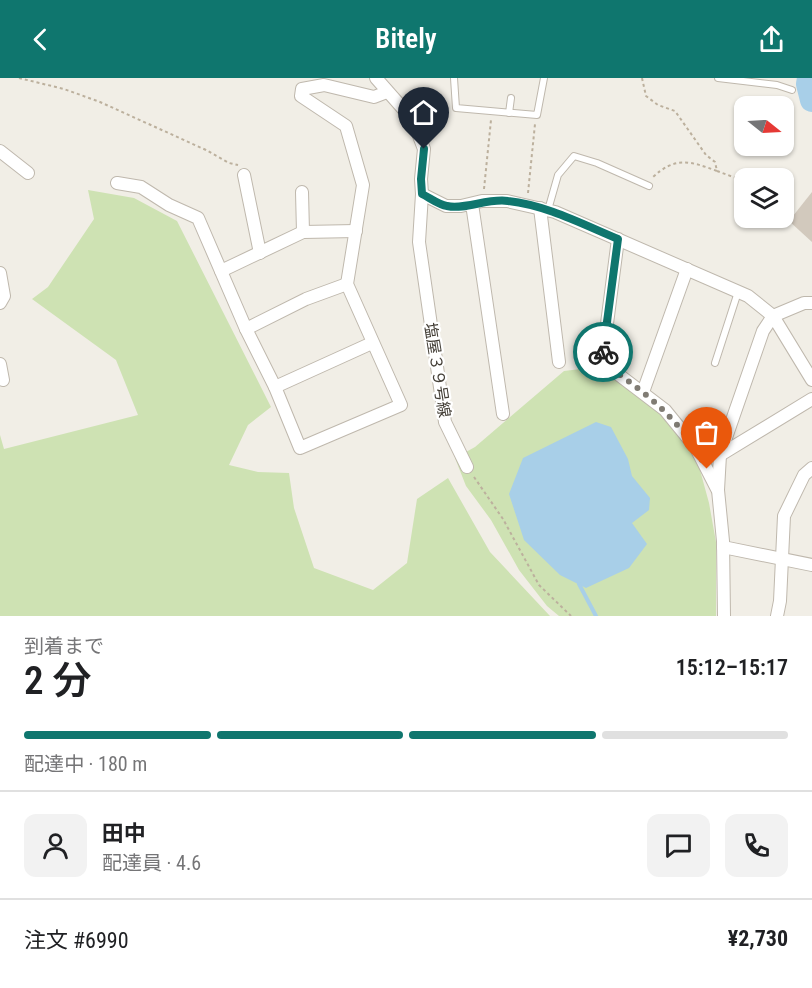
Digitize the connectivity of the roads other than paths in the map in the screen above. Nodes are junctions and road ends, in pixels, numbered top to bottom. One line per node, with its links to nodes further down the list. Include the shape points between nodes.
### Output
1 (376, 78): 6 (street, 塩屋３９号線)
2 (454, 78): 8 (lane, via 456,108)
3 (544, 78): 8 (lane, via 537,115)
4 (718, 78): 5 (lane)
5 (792, 90)
6 (387, 92): 15 (street, 塩屋３９号線, via 413,120 424,149); 18 (street, via 374,97 324,86 302,88 301,96 346,126 363,185)
7 (511, 98): 8 (lane)
8 (509, 113)
9 (0, 151): 10 (street)
10 (28, 173)
11 (244, 175): 21 (street)
12 (117, 183): 23 (street, via 141,187 198,218)
13 (649, 186): 17 (lane, via 574,156)
14 (302, 192): 19 (street)
15 (422, 194): 16 (street, via 446,206); 42 (street, 塩屋３９号線, via 418,242 445,422)
16 (477, 202): 17 (street, via 507,201); 40 (street)
17 (538, 208): 20 (street); 32 (street)
18 (356, 231): 19 (street); 25 (street)
19 (303, 232): 21 (street)
20 (618, 239): 22 (street); 38 (street, via 602,362)
21 (260, 253): 23 (street)
22 (687, 269): 26 (street); 38 (street)
23 (221, 271): 30 (street)
24 (0, 273): 27 (street, via 4,296)
25 (347, 284): 30 (street); 31 (street)
26 (738, 292): 29 (street); 34 (lane)
27 (0, 303)
28 (812, 303): 29 (street)
29 (773, 316): 36 (street); 41 (street, via 763,331)
30 (246, 328): 37 (street)
31 (372, 343): 37 (street); 37 (street, via 401,405 300,448)
32 (559, 362)
33 (0, 363): 35 (street)
34 (714, 363)
35 (3, 380)
36 (812, 380)
37 (276, 387)
38 (643, 392): 44 (street, via 665,410 696,448)
39 (812, 399): 41 (street)
40 (503, 414)
41 (720, 455): 44 (street)
42 (467, 467)
43 (812, 468): 46 (street, via 804,475 784,516)
44 (718, 490): 45 (street)
45 (723, 547): 46 (street); 48 (street)
46 (782, 559): 47 (street); 49 (street)
47 (812, 565)
48 (724, 616)
49 (777, 616)

